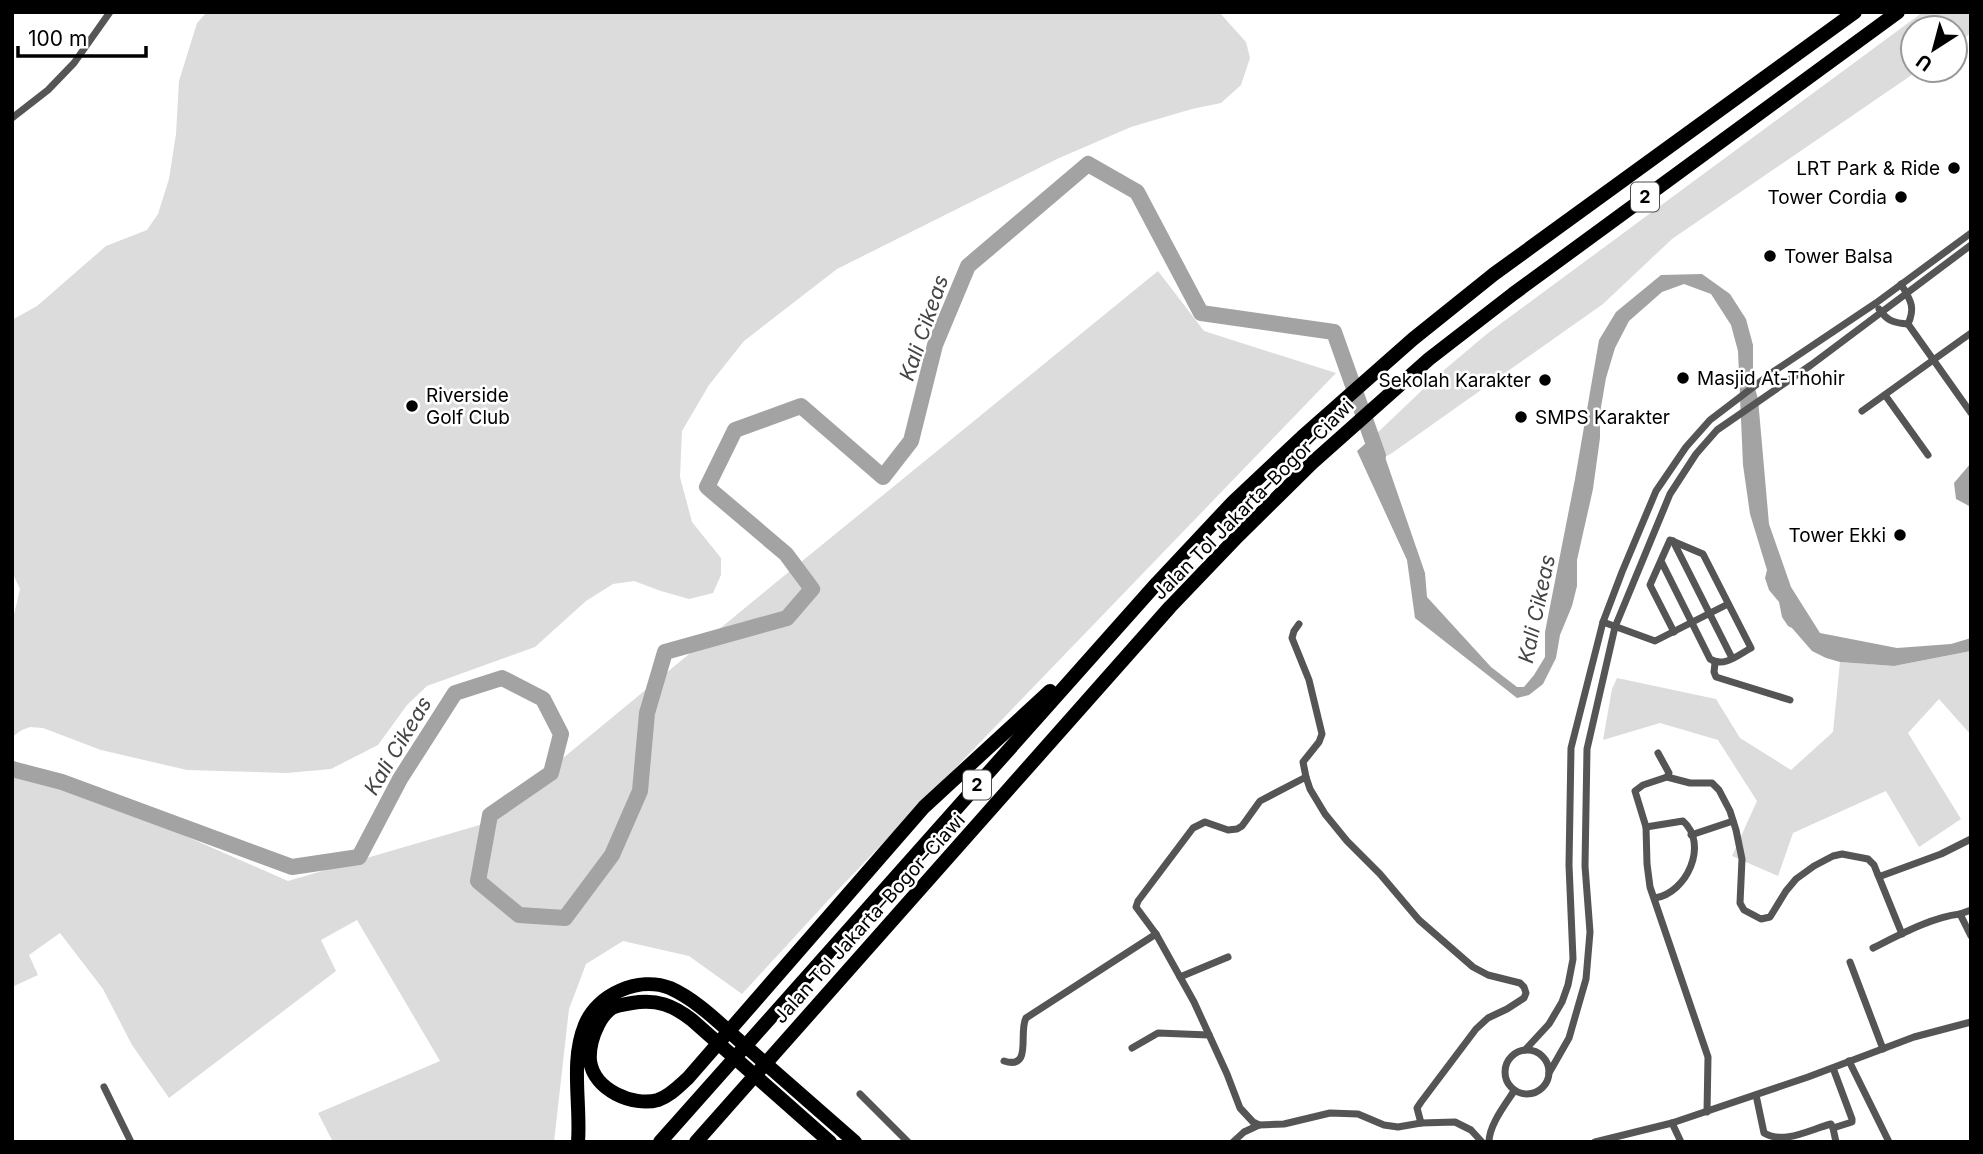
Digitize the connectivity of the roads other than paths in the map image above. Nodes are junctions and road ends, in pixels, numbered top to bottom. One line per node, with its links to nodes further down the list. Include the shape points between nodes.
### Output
1 (110, 12): 4 (street, via 74,63)
2 (1855, 12): 29 (highway, Jalan Tol Jakarta–Bogor–Ciawi / 2, via 1494,274 1381,367 1233,502)
3 (1898, 12): 74 (highway, Jalan Tol Jakarta–Bogor–Ciawi / 2, via 1513,294 1429,359 1312,463 1170,607)
4 (12, 118)
5 (1971, 233): 7 (street)
6 (1971, 245): 8 (street)
7 (1901, 284): 8 (street); 9 (street)
8 (1907, 294): 10 (street); 11 (street, via 1913,313)
9 (1875, 303): 10 (street); 20 (street, via 1710,420 1656,491)
10 (1881, 312): 11 (street, via 1895,323); 21 (street, via 1717,430 1670,494)
11 (1908, 324): 13 (street)
12 (1971, 333): 13 (street)
13 (1933, 360): 14 (street); 16 (street)
14 (1885, 395): 15 (street); 17 (street)
15 (1862, 411)
16 (1971, 413)
17 (1928, 455)
18 (1673, 541): 19 (street); 22 (street, via 1703,554); 23 (street)
19 (1661, 561): 25 (street); 28 (street, via 1650,585)
20 (1622, 572): 21 (street); 24 (street)
21 (1636, 573): 27 (street)
22 (1728, 604): 23 (street); 30 (street, via 1751,648)
23 (1710, 613): 25 (street); 30 (street)
24 (1603, 622): 27 (street); 33 (street)
25 (1692, 622): 28 (street); 31 (street)
26 (1300, 624): 36 (street, via 1292,638 1322,734 1303,762)
27 (1615, 627): 28 (street, via 1655,641); 34 (street)
28 (1674, 632)
29 (1111, 635): 73 (highway, Jalan Tol Jakarta–Bogor–Ciawi / 2); 75 (highway, via 924,807 815,934 676,1090 648,1102 619,1096 607,1087 590,1061 600,1020 611,1008 652,1001 678,1009 692,1020 778,1096)
30 (1732, 658): 31 (street)
31 (1716, 663): 32 (street, via 1716,677)
32 (1790, 700)
33 (1571, 748): 34 (street); 57 (street, via 1573,959 1562,1002)
34 (1587, 749): 61 (street, via 1585,866 1590,932 1586,979 1569,1038)
35 (1658, 753): 37 (street)
36 (1306, 777): 46 (street, via 1260,801 1237,829 1201,822 1186,835 1137,904); 67 (street, via 1325,814 1419,920 1473,967 1520,983 1526,993 1476,1029 1417,1108)
37 (1667, 777): 38 (street, via 1712,783); 39 (street, via 1635,791)
38 (1733, 821): 40 (street); 42 (street, via 1742,859 1740,904 1761,919 1770,917 1796,879 1833,856 1868,859)
39 (1646, 827): 40 (street, via 1683,821); 43 (street)
40 (1692, 835): 43 (street, via 1693,864 1671,892)
41 (1971, 839): 42 (street)
42 (1878, 875): 47 (street)
43 (1654, 898): 66 (street, via 1708,1057)
44 (1971, 909): 45 (street)
45 (1960, 914): 47 (street); 48 (street)
46 (1156, 934): 52 (street); 58 (street, via 1026,1018 1022,1056 1013,1064)
47 (1902, 934): 49 (street)
48 (1971, 936)
49 (1873, 948)
50 (1228, 957): 52 (street)
51 (1850, 962): 56 (street)
52 (1180, 977): 54 (street)
53 (1971, 1022): 56 (street)
54 (1209, 1035): 55 (street, via 1160,1033); 69 (street, via 1240,1108)
55 (1132, 1048)
56 (1883, 1049): 59 (street)
57 (1525, 1050): 61 (street, via 1544,1058); 63 (street, via 1514,1054 1505,1067 1505,1077)
58 (1004, 1061)
59 (1849, 1061): 60 (street); 84 (street)
60 (1833, 1068): 65 (street); 70 (street, via 1852,1119)
61 (1549, 1073): 63 (street, via 1544,1087 1535,1093)
62 (104, 1087): 71 (street)
63 (1514, 1091): 80 (street)
64 (860, 1094): 77 (street)
65 (1756, 1095): 66 (street); 70 (street, via 1764,1133 1771,1137 1831,1124)
66 (1707, 1112): 68 (street)
67 (1421, 1123): 69 (street, via 1398,1127 1358,1114 1329,1113); 79 (street, via 1455,1122)
68 (1672, 1123): 81 (street); 82 (street)
69 (1259, 1125): 78 (street)
70 (1833, 1128): 83 (street)
71 (131, 1142)
72 (578, 1142): 76 (highway, via 579,1045 585,1023 610,995 631,986 653,985 668,988 702,1008)
73 (660, 1142)
74 (696, 1142)
75 (830, 1142)
76 (855, 1142)
77 (908, 1142)
78 (1233, 1142)
79 (1482, 1142)
80 (1489, 1142)
81 (1595, 1142)
82 (1681, 1142)
83 (1836, 1142)
84 (1889, 1142)

